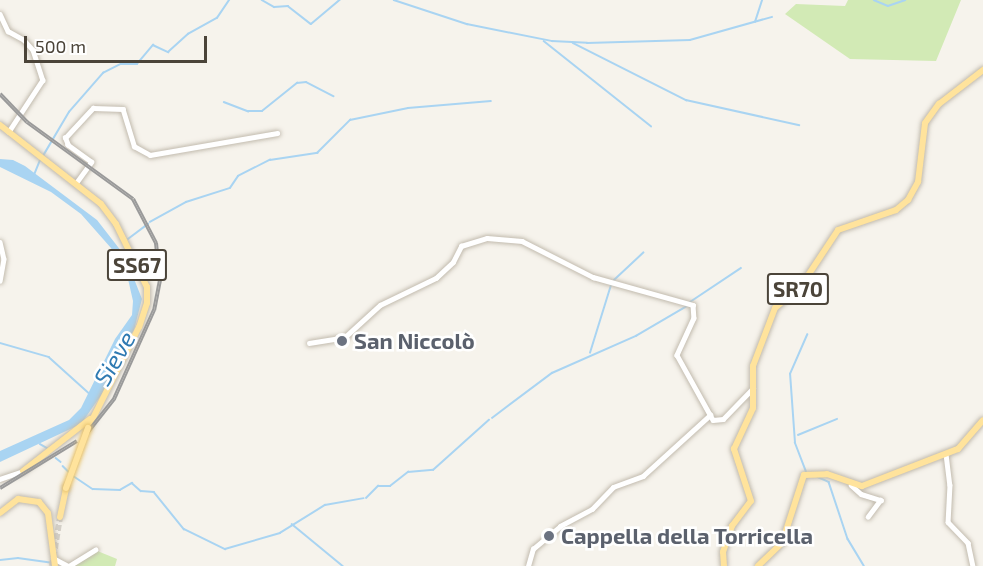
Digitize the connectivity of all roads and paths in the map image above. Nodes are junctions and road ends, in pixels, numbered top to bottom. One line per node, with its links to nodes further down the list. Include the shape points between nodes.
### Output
1 (0, 14): 4 (street, via 8,31 24,39 33,50 43,80)
2 (983, 70): 10 (main road, SR70, via 939,104 925,123 918,182 908,200 896,210 838,230 801,286 776,308 753,366)
3 (0, 125): 4 (main road, SS67)
4 (9, 132): 6 (main road, SS67)
5 (277, 134): 6 (street, via 150,155 134,146 123,109 93,108 65,138 68,145 91,162)
6 (76, 183): 11 (main road, SS67, via 110,215 148,293 139,327)
7 (0, 242): 8 (street, via 4,252)
8 (0, 280)
9 (309, 343): 12 (street, via 345,337 380,305 436,278 453,262 461,246 487,238 522,241 592,277 693,305 694,318 677,355)
10 (754, 384): 12 (street, via 744,400 723,419 716,422); 25 (main road, SR70, via 753,408 734,453 751,501 732,526 723,552)
11 (107, 397): 15 (main road, via 77,432); 19 (main road, SS67, bridge, via 88,428)
12 (710, 416): 24 (street, via 644,475 613,487 592,509 560,526 533,549)
13 (983, 420): 14 (main road, via 962,446)
14 (946, 454): 17 (main road, via 862,486); 27 (street, via 950,485 948,522 968,543)
15 (23, 471): 16 (street)
16 (0, 479)
17 (851, 485): 20 (street, via 861,494 881,501); 26 (main road, via 832,475 804,475 782,543)
18 (0, 513): 22 (main road, via 18,499 39,502 48,513)
19 (60, 517)
20 (868, 517)
21 (95, 550): 23 (street)
22 (54, 564): 23 (street)
23 (68, 566)
24 (528, 566)
25 (724, 566)
26 (758, 566)
27 (973, 566)

